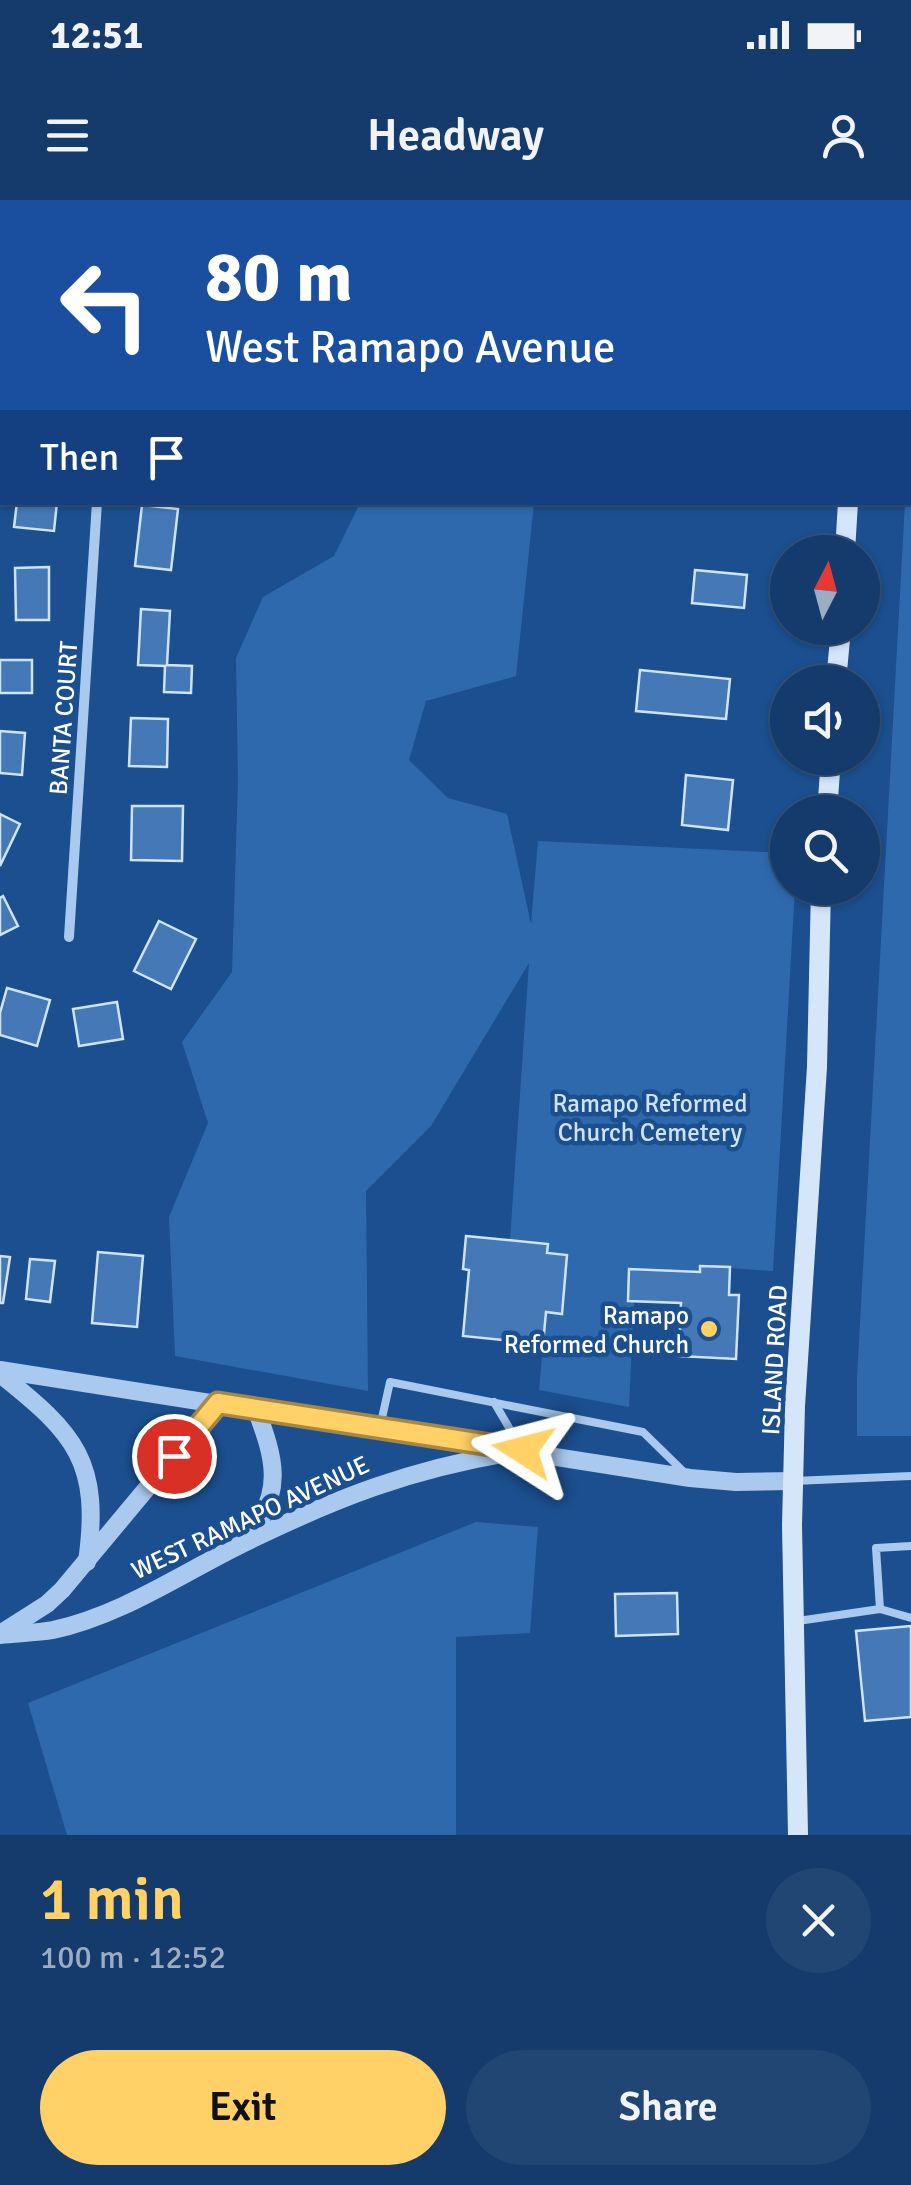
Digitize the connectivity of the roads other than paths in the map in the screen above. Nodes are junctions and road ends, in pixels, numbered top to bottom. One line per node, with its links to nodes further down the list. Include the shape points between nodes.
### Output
1 (98, 505): 5 (street, BANTA COURT)
2 (848, 505): 3 (main road)
3 (846, 535)
4 (821, 905): 14 (main road, ISLAND ROAD)
5 (69, 937)
6 (0, 1372): 8 (street); 17 (street, via 48,1414 81,1458 92,1510)
7 (494, 1402): 10 (lane, via 390,1382); 11 (lane); 13 (lane, via 643,1432)
8 (218, 1403): 9 (street); 17 (street, WEST RAMAPO AVENUE)
9 (256, 1409): 10 (street); 15 (street, via 274,1480 262,1520)
10 (379, 1428): 11 (street)
11 (523, 1450): 13 (street); 15 (street, WEST RAMAPO AVENUE, via 392,1478)
12 (911, 1476): 14 (lane)
13 (690, 1478): 14 (street)
14 (794, 1481): 20 (main road, ISLAND ROAD)
15 (246, 1542): 21 (street, WEST RAMAPO AVENUE, via 82,1621)
16 (911, 1546): 18 (lane, via 876,1548)
17 (87, 1562): 21 (street, WEST RAMAPO AVENUE, via 47,1604)
18 (880, 1609): 19 (lane); 20 (lane)
19 (911, 1618)
20 (794, 1622): 22 (main road, ISLAND ROAD)
21 (0, 1634)
22 (798, 1835)

